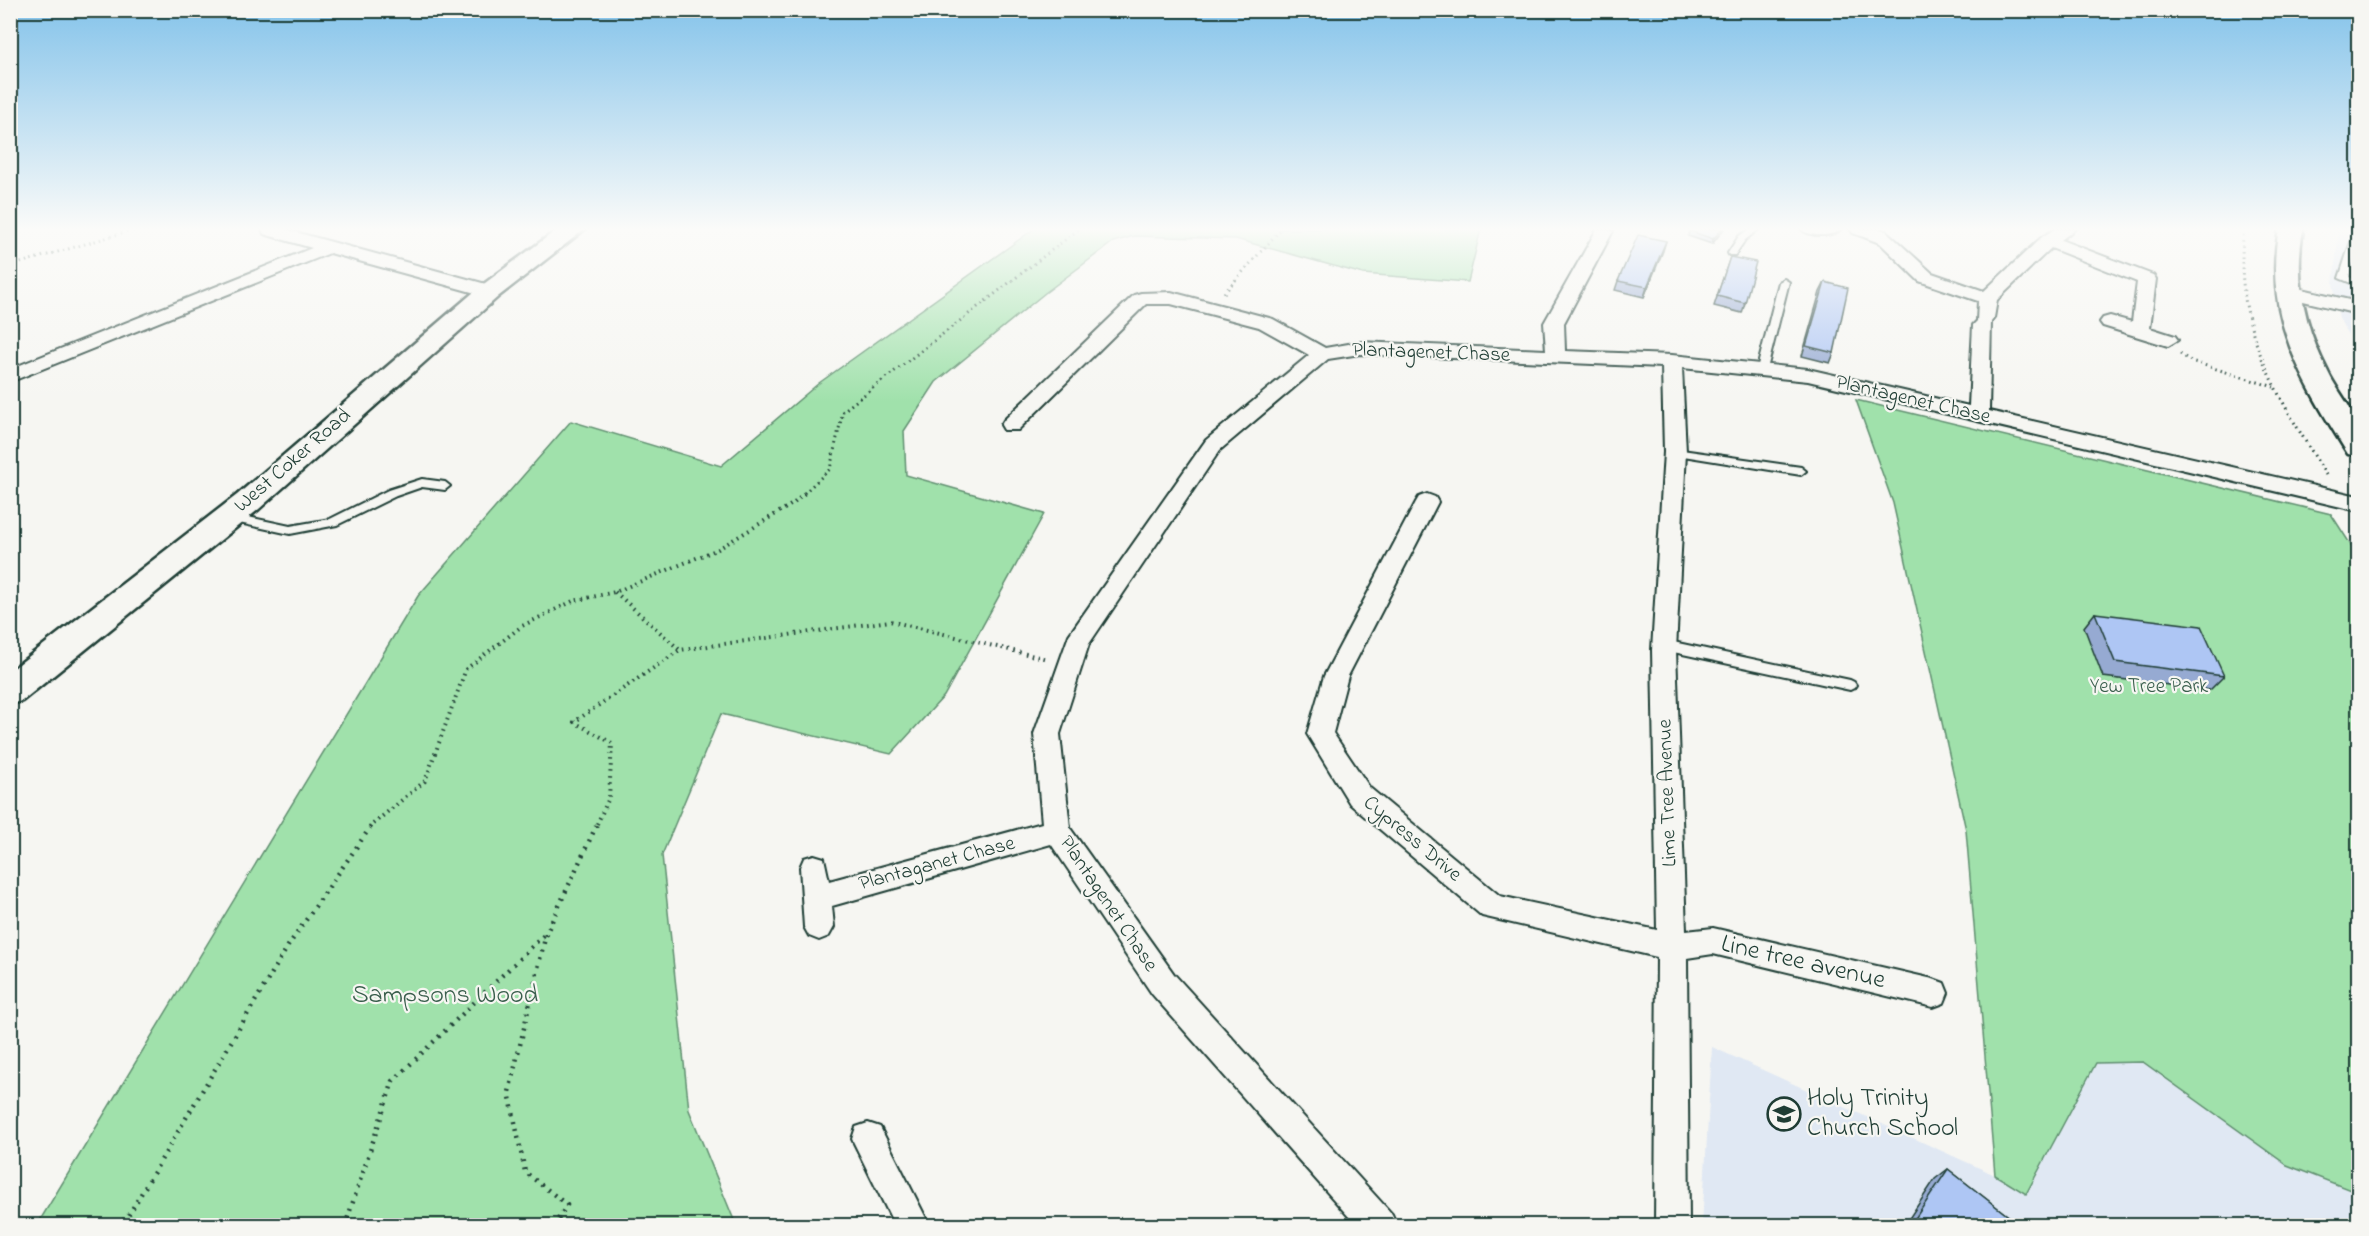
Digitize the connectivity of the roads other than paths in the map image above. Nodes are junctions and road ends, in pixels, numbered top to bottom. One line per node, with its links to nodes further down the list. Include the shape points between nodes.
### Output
1 (231, 287): 21 (street)
2 (474, 287): 10 (street)
3 (496, 287): 10 (main road, West Coker Road)
4 (1574, 287): 18 (street, via 1554,323)
5 (1783, 287): 20 (lane)
6 (1949, 287): 12 (street)
7 (2000, 287): 12 (street)
8 (2146, 287): 15 (street)
9 (2288, 287): 11 (main road)
10 (490, 291): 30 (main road, West Coker Road)
11 (2289, 292): 13 (street); 24 (main road, via 2296,327 2312,367)
12 (1988, 298): 22 (street)
13 (2358, 308)
14 (2110, 322): 15 (street)
15 (2140, 331): 16 (street)
16 (2168, 340)
17 (1322, 354): 18 (street, Plantagenet Chase, via 1360,348); 23 (street, via 1266,323 1171,298 1141,300); 34 (street, Plantagenet Chase, via 1213,445 1078,642 1047,734)
18 (1556, 357): 19 (street, Plantagenet Chase)
19 (1672, 361): 20 (street, Plantagenet Chase); 25 (street, Lime Tree Avenue)
20 (1762, 369): 22 (street, Plantagenet Chase, via 1808,375)
21 (10, 376)
22 (1979, 416): 29 (street, Plantagenet Chase)
23 (1011, 425)
24 (2358, 447)
25 (1675, 452): 26 (lane); 31 (street, Lime Tree Avenue)
26 (1801, 471)
27 (445, 486): 30 (lane, via 422,483 333,522 290,531)
28 (1426, 502): 38 (street, Cypress Drive, via 1336,676 1320,734 1360,796 1492,907)
29 (2351, 503)
30 (229, 517): 33 (main road, West Coker Road)
31 (1664, 645): 32 (lane); 38 (street, Lime Tree Avenue)
32 (1850, 685)
33 (10, 691)
34 (1057, 831): 36 (street, Plantaganet Chase); 42 (street, Plantagenet Chase, via 1163,984)
35 (814, 867): 36 (street)
36 (817, 897): 37 (street)
37 (819, 927)
38 (1672, 947): 39 (street, Line tree avenue, via 1713,941); 43 (street, Lime Tree Avenue)
39 (1934, 993)
40 (868, 1139): 41 (street)
41 (914, 1226)
42 (1380, 1226)
43 (1672, 1226)

